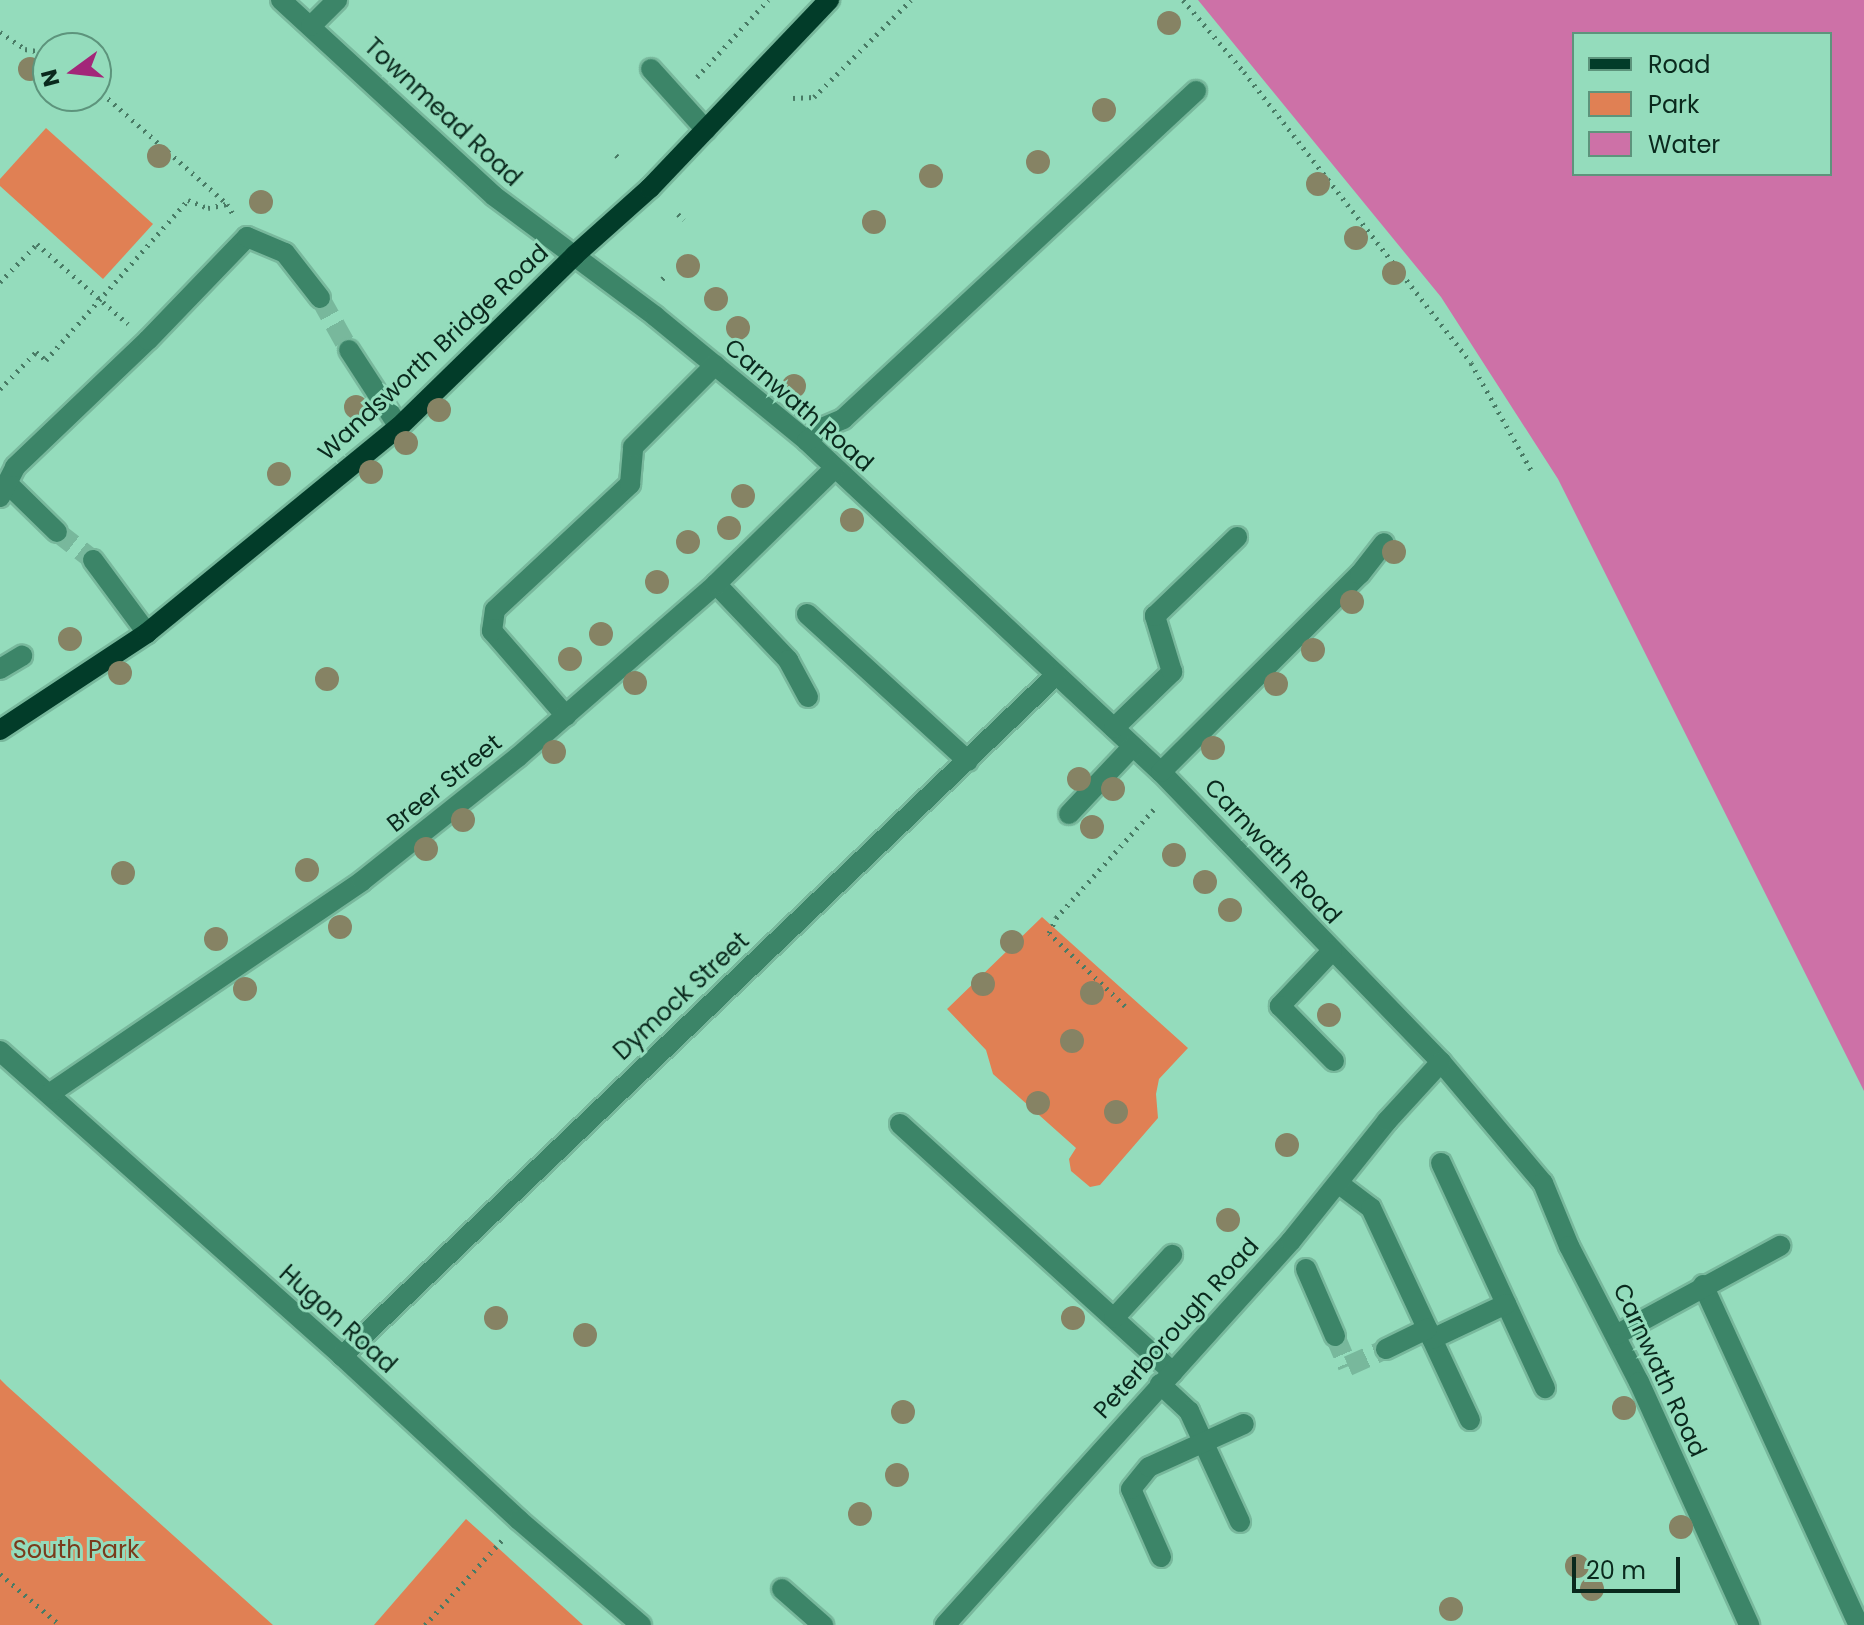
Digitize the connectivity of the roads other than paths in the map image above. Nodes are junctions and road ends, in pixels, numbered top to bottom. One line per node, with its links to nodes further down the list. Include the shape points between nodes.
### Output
1 (281, 0): 4 (street, Townmead Road)
2 (337, 0): 4 (street)
3 (829, 0): 7 (main road, Wandsworth Bridge Road)
4 (311, 26): 8 (street, Townmead Road, via 494,196)
5 (651, 69): 7 (street)
6 (1196, 91): 13 (street, via 843,419)
7 (706, 130): 8 (main road, Wandsworth Bridge Road)
8 (575, 255): 11 (street, Carnwath Road); 12 (main road, Wandsworth Bridge Road)
9 (320, 298): 15 (street, via 285,253 247,237 15,467)
10 (349, 350): 12 (street)
11 (715, 365): 13 (street, Carnwath Road); 27 (street, via 633,447 630,484 495,610 492,631)
12 (399, 427): 22 (main road, Wandsworth Bridge Road)
13 (807, 441): 14 (street, Carnwath Road)
14 (835, 468): 20 (street, Breer Street); 25 (street, Carnwath Road)
15 (4, 491): 16 (street)
16 (57, 532)
17 (1237, 537): 28 (street, via 1155,616 1172,672)
18 (1384, 543): 32 (street, via 1360,574)
19 (93, 560): 22 (street)
20 (716, 584): 26 (street, via 788,660); 27 (street, Breer Street)
21 (807, 614): 31 (street)
22 (147, 633): 29 (main road, Wandsworth Bridge Road)
23 (22, 656): 24 (street)
24 (0, 669)
25 (1056, 675): 28 (street, Carnwath Road); 31 (street, Dymock Street)
26 (808, 697)
27 (566, 716): 38 (street, Breer Street, via 362,881)
28 (1114, 728): 30 (street, Carnwath Road)
29 (0, 730)
30 (1133, 746): 32 (street, Carnwath Road); 33 (street)
31 (968, 761): 52 (street, Dymock Street)
32 (1161, 772): 34 (street, Carnwath Road)
33 (1069, 814)
34 (1332, 951): 36 (street, via 1280,1006); 37 (street, Carnwath Road)
35 (0, 1051): 38 (street, Hugon Road)
36 (1334, 1061)
37 (1441, 1062): 41 (street, Peterborough Road); 49 (street, Carnwath Road, via 1543,1183)
38 (49, 1094): 52 (street, Hugon Road)
39 (900, 1124): 47 (street)
40 (1441, 1163): 46 (street)
41 (1338, 1183): 48 (street, via 1371,1208); 53 (street, Peterborough Road)
42 (1780, 1246): 45 (street)
43 (1172, 1255): 47 (street)
44 (1306, 1269): 50 (street)
45 (1703, 1285): 49 (street); 61 (street)
46 (1506, 1304): 48 (street); 54 (street)
47 (1114, 1318): 53 (street)
48 (1430, 1334): 51 (street); 55 (street)
49 (1616, 1335): 65 (street, Carnwath Road)
50 (1335, 1336)
51 (1386, 1349)
52 (342, 1356): 62 (street, Hugon Road)
53 (1166, 1378): 57 (street); 64 (street, Peterborough Road)
54 (1545, 1388)
55 (1470, 1420)
56 (1244, 1424): 57 (street)
57 (1203, 1442): 58 (street); 59 (street, via 1149,1467 1131,1489)
58 (1240, 1522)
59 (1161, 1557)
60 (782, 1589): 63 (street)
61 (1857, 1622)
62 (641, 1625)
63 (823, 1625)
64 (945, 1625)
65 (1749, 1625)

